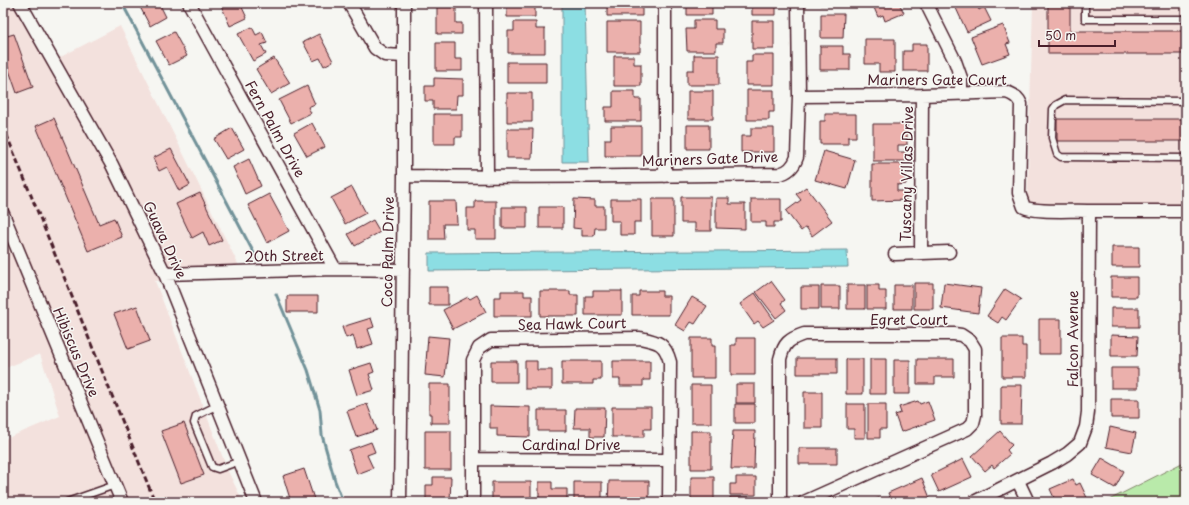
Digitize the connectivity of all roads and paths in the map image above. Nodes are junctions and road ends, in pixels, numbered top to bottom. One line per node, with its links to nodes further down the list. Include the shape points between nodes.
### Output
1 (20, 3): 28 (street, Guava Drive, via 112,165)
2 (189, 3): 26 (street, Fern Palm Drive)
3 (349, 3): 11 (street, via 375,48 385,55)
4 (404, 3): 11 (street, Coco Palm Drive)
5 (486, 3): 19 (street)
6 (666, 3): 18 (street)
7 (798, 3): 14 (street, Mariners Gate Drive)
8 (926, 3): 12 (street, via 955,60 961,78)
9 (1085, 3): 10 (lane, via 1085,19)
10 (1186, 18)
11 (404, 56): 17 (street, Coco Palm Drive)
12 (962, 94): 13 (street, Mariners Gate Court); 20 (street, Mariners Gate Court, via 1006,92 1019,99 1019,193 1024,207)
13 (922, 95): 14 (street, Mariners Gate Court); 24 (street, Tuscany Villas Drive)
14 (799, 96): 18 (street, Mariners Gate Drive, via 797,157 788,171 779,174)
15 (1186, 101): 16 (lane, via 1065,100 1053,109 1052,138 1057,154 1061,157)
16 (1186, 158)
17 (404, 176): 19 (street, Mariners Gate Drive); 27 (street, Coco Palm Drive)
18 (665, 176): 19 (street, Mariners Gate Drive)
19 (487, 177)
20 (1089, 210): 21 (street); 33 (street, Falcon Avenue, via 1086,427 1080,443 1067,454)
21 (1186, 211)
22 (3, 214): 34 (street, Hibiscus Drive)
23 (949, 252): 24 (street)
24 (921, 253): 25 (street)
25 (895, 254)
26 (334, 269): 27 (street, 20th Street); 28 (street, 20th Street)
27 (402, 270): 38 (street, Coco Palm Drive)
28 (165, 274): 29 (street, Guava Drive)
29 (218, 405): 32 (street, Guava Drive); 32 (lane, via 196,416 194,423 212,467 218,469)
30 (473, 459): 31 (street, Cardinal Drive); 31 (street, Sea Hawk Court, via 473,360 482,345 491,340 640,338 656,342 667,350 670,362); 39 (street, Sea Hawk Court)
31 (668, 460): 40 (street, Sea Hawk Court)
32 (240, 461): 37 (street, Guava Drive)
33 (1018, 481): 43 (street, Falcon Avenue); 44 (street)
34 (115, 485): 35 (lane); 36 (street, Hibiscus Drive)
35 (67, 502)
36 (122, 502)
37 (256, 502)
38 (400, 502)
39 (473, 502)
40 (669, 502)
41 (780, 502): 42 (street, Egret Court, via 780,359 782,349 789,340 804,334 954,334 970,340 975,349 976,405 974,419 967,429)
42 (804, 502)
43 (974, 502)
44 (1028, 502)

